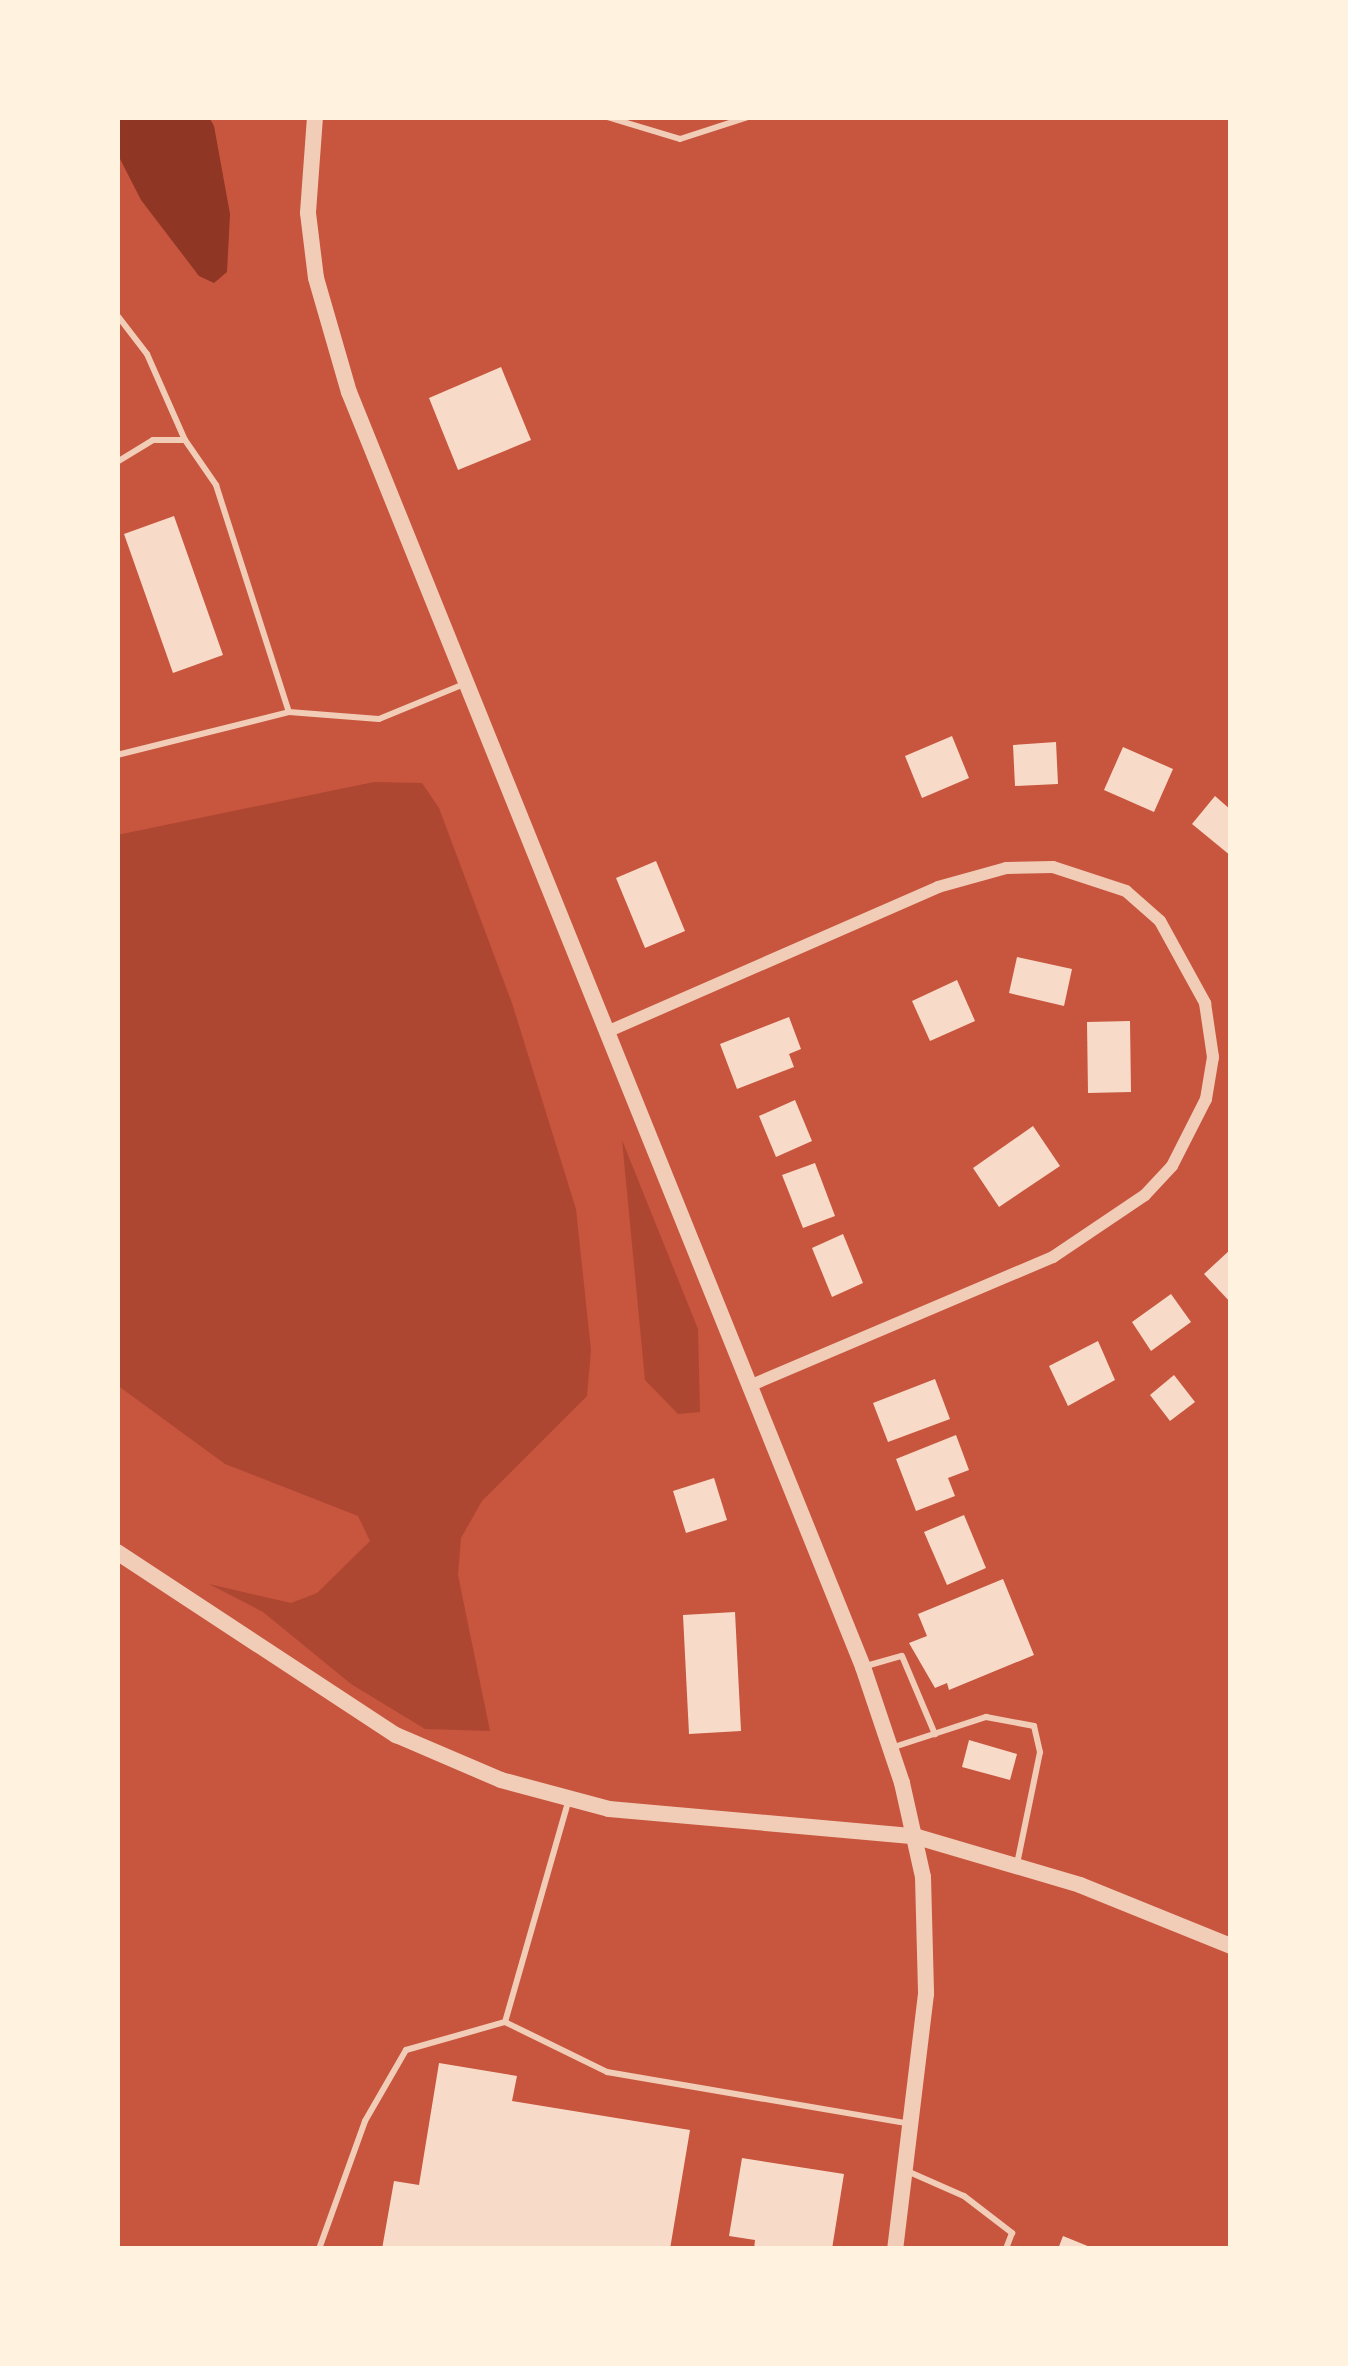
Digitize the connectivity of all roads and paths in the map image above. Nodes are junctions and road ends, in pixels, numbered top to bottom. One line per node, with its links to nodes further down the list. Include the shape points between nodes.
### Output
1 (315, 117): 7 (street, via 308,213 329,333)
2 (607, 117): 3 (lane, via 680,140)
3 (748, 117)
4 (117, 315): 5 (lane, via 147,354)
5 (185, 440): 6 (lane, via 153,440); 8 (lane, via 216,484)
6 (117, 462)
7 (465, 684): 8 (lane, via 379,719); 10 (street)
8 (289, 712): 9 (lane)
9 (117, 755)
10 (609, 1030): 11 (street); 11 (street, via 938,887 1006,868 1053,867 1126,891 1160,921 1204,1003 1213,1057 1206,1099 1172,1166 1145,1195 1053,1257)
11 (751, 1385): 13 (street)
12 (117, 1552): 16 (street, via 396,1735)
13 (863, 1667): 14 (lane, via 902,1655); 15 (street)
14 (934, 1734): 15 (lane); 18 (lane, via 986,1717 1034,1726 1040,1752)
15 (890, 1748): 17 (street)
16 (569, 1800): 17 (street); 20 (lane)
17 (914, 1836): 18 (street); 21 (street, via 926,1994)
18 (1016, 1866): 19 (street)
19 (1231, 1946)
20 (505, 2022): 21 (lane, via 607,2072); 23 (lane, via 406,2050 365,2121)
21 (914, 2125): 22 (street)
22 (907, 2171): 24 (street); 25 (lane, via 964,2197 1012,2233)
23 (319, 2249)
24 (895, 2249)
25 (1006, 2249)

